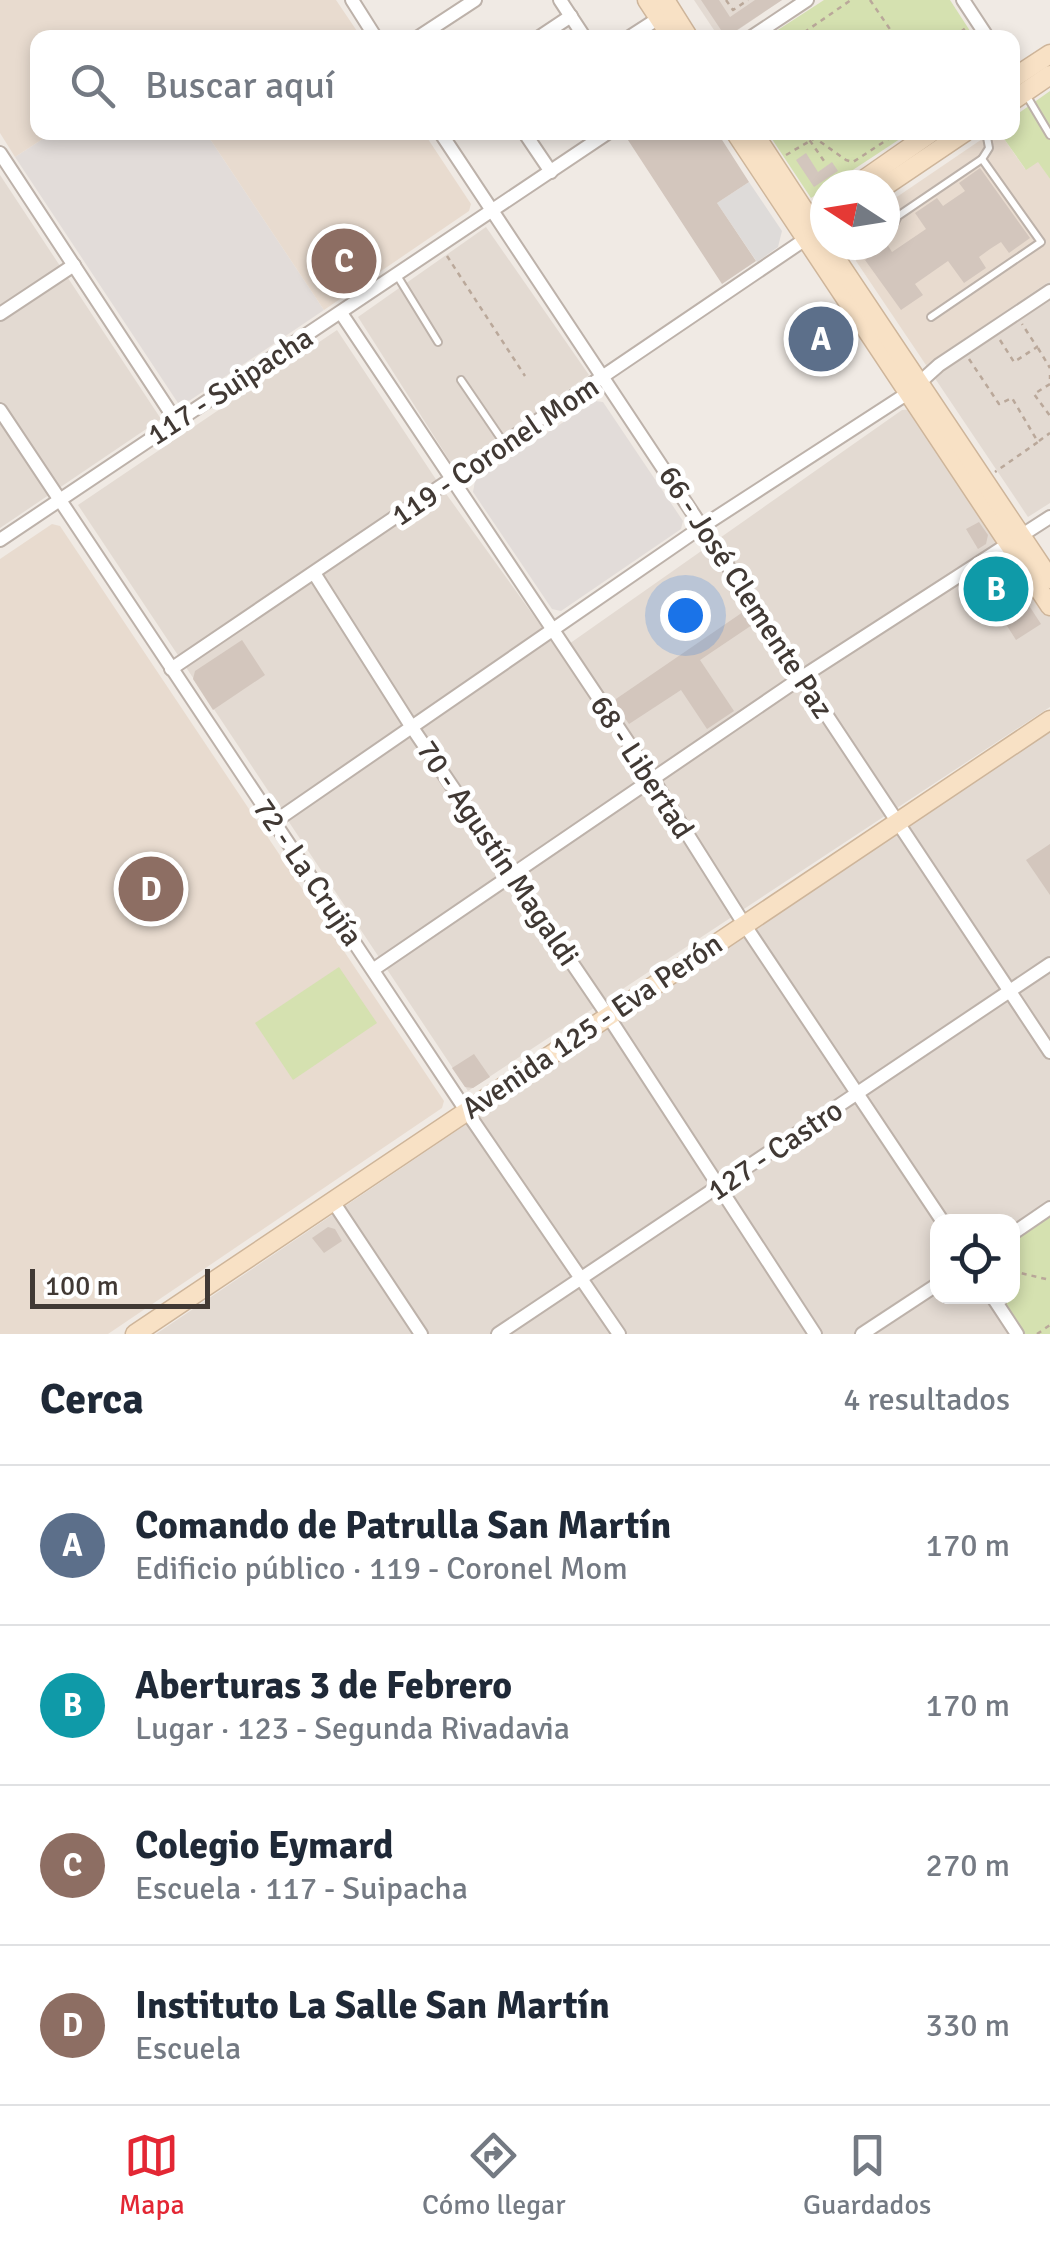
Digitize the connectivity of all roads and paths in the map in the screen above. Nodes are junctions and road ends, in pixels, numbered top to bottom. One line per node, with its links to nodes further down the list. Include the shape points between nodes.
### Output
1 (352, 0): 14 (street)
2 (475, 0): 15 (street)
3 (560, 0): 12 (street)
4 (647, 0): 11 (main road)
5 (726, 0): 6 (path, via 733,10)
6 (748, 0)
7 (807, 0): 20 (street)
8 (850, 0): 21 (path)
9 (870, 0): 22 (path)
10 (963, 0): 24 (street)
11 (662, 9): 18 (street); 19 (main road)
12 (571, 16): 16 (street); 17 (street)
13 (967, 27): 23 (path)
14 (371, 30)
15 (429, 30)
16 (550, 30)
17 (580, 30)
18 (637, 30)
19 (682, 30)
20 (762, 30)
21 (807, 30)
22 (891, 30)
23 (963, 30)
24 (983, 30)
25 (1050, 54): 27 (main road)
26 (1050, 75): 28 (main road)
27 (1020, 80)
28 (1020, 83)
29 (1020, 91): 30 (lane)
30 (1050, 135)
31 (445, 140): 49 (street, 66 - José Clemente Paz)
32 (529, 140): 47 (street)
33 (597, 140): 47 (street, 117 - Suipacha)
34 (741, 140): 52 (main road)
35 (758, 140): 45 (main road)
36 (809, 140): 44 (path); 45 (path)
37 (819, 140): 38 (path, via 853,162)
38 (887, 140)
39 (921, 140): 46 (main road)
40 (953, 140): 48 (main road)
41 (988, 140): 43 (lane)
42 (0, 152): 58 (street)
43 (982, 158): 50 (lane); 64 (lane, via 1041,242)
44 (824, 161)
45 (773, 163): 51 (main road)
46 (878, 170)
47 (551, 172): 49 (street, 117 - Suipacha)
48 (900, 176)
49 (492, 212): 54 (street, 117 - Suipacha); 71 (street, 66 - José Clemente Paz)
50 (900, 215)
51 (810, 220)
52 (810, 224)
53 (810, 243): 71 (street, 119 - Coronel Mom)
54 (440, 246): 59 (street, 117 - Suipacha); 70 (path)
55 (835, 260): 74 (main road)
56 (841, 260): 57 (lane)
57 (838, 262): 74 (main road)
58 (74, 265): 62 (street); 77 (street)
59 (397, 276): 61 (street, 117 - Suipacha); 66 (lane)
60 (1050, 290): 63 (street)
61 (340, 313): 77 (street, 117 - Suipacha); 82 (street, 68 - Libertad)
62 (0, 314)
63 (1015, 314): 65 (street); 67 (path)
64 (931, 317)
65 (993, 329): 67 (path, via 1014,362); 68 (street)
66 (438, 342)
67 (1037, 347): 69 (path)
68 (962, 349): 74 (street); 79 (path, via 999,404 1012,398)
69 (1050, 368)
70 (524, 376)
71 (604, 377): 80 (street, 119 - Coronel Mom); 85 (street, 66 - José Clemente Paz)
72 (1050, 379): 76 (path, via 1034,394)
73 (461, 380): 80 (lane)
74 (914, 389): 85 (street); 87 (main road)
75 (0, 410): 83 (street, 72 - La Crujía)
76 (1050, 416)
77 (176, 421): 83 (street, 117 - Suipacha)
78 (1050, 433): 79 (path)
79 (1038, 442): 81 (path)
80 (504, 444): 82 (street, 119 - Coronel Mom)
81 (993, 473)
82 (453, 478): 88 (street, 119 - Coronel Mom); 91 (street, 68 - Libertad)
83 (60, 500): 86 (street, 117 - Suipacha); 92 (street, 72 - La Crujía)
84 (1050, 517): 87 (street)
85 (703, 526): 91 (street); 93 (street, 66 - José Clemente Paz)
86 (0, 540)
87 (1014, 540): 89 (main road); 90 (main road); 93 (street)
88 (314, 573): 92 (street, 119 - Coronel Mom); 95 (street, 70 - Agustín Magaldi)
89 (1050, 579)
90 (1050, 606)
91 (550, 630): 95 (street); 96 (street, 68 - Libertad)
92 (171, 669): 97 (street, 72 - La Crujía)
93 (802, 677): 96 (street); 98 (street, 66 - José Clemente Paz)
94 (1050, 720): 98 (main road, Avenida 125 - Eva Perón)
95 (412, 726): 97 (street); 99 (street, 70 - Agustín Magaldi)
96 (652, 778): 99 (street); 100 (street, 68 - Libertad)
97 (274, 822): 102 (street, 72 - La Crujía)
98 (896, 824): 100 (main road, Avenida 125 - Eva Perón); 103 (street, 66 - José Clemente Paz)
99 (513, 874): 102 (street); 104 (street, 70 - Agustín Magaldi)
100 (744, 924): 104 (main road, Avenida 125 - Eva Perón); 106 (street, 68 - Libertad)
101 (1050, 964): 103 (street, 127 - Castro)
102 (374, 969): 107 (street, 72 - La Crujía)
103 (1010, 992): 105 (street, 66 - José Clemente Paz); 106 (street, 127 - Castro)
104 (608, 1016): 107 (main road, Avenida 125 - Eva Perón); 108 (street, 70 - Agustín Magaldi)
105 (1050, 1052)
106 (857, 1094): 108 (street, 127 - Castro); 111 (street, 68 - Libertad)
107 (466, 1112): 109 (main road, Avenida 125 - Eva Perón); 114 (street, 72 - La Crujía)
108 (720, 1187): 114 (street, 127 - Castro); 123 (street, 70 - Agustín Magaldi)
109 (332, 1200): 119 (main road, Avenida 125 - Eva Perón); 120 (street)
110 (1050, 1208): 112 (street)
111 (937, 1214)
112 (1020, 1229)
113 (1020, 1273): 115 (path)
114 (581, 1278): 121 (street, 127 - Castro); 122 (street, 72 - La Crujía)
115 (1050, 1280)
116 (930, 1289): 124 (street)
117 (997, 1304): 125 (street)
118 (1050, 1325): 126 (path)
119 (145, 1331)
120 (421, 1334)
121 (498, 1334)
122 (619, 1334)
123 (815, 1334)
124 (862, 1334)
125 (1017, 1334)
126 (1037, 1334)

